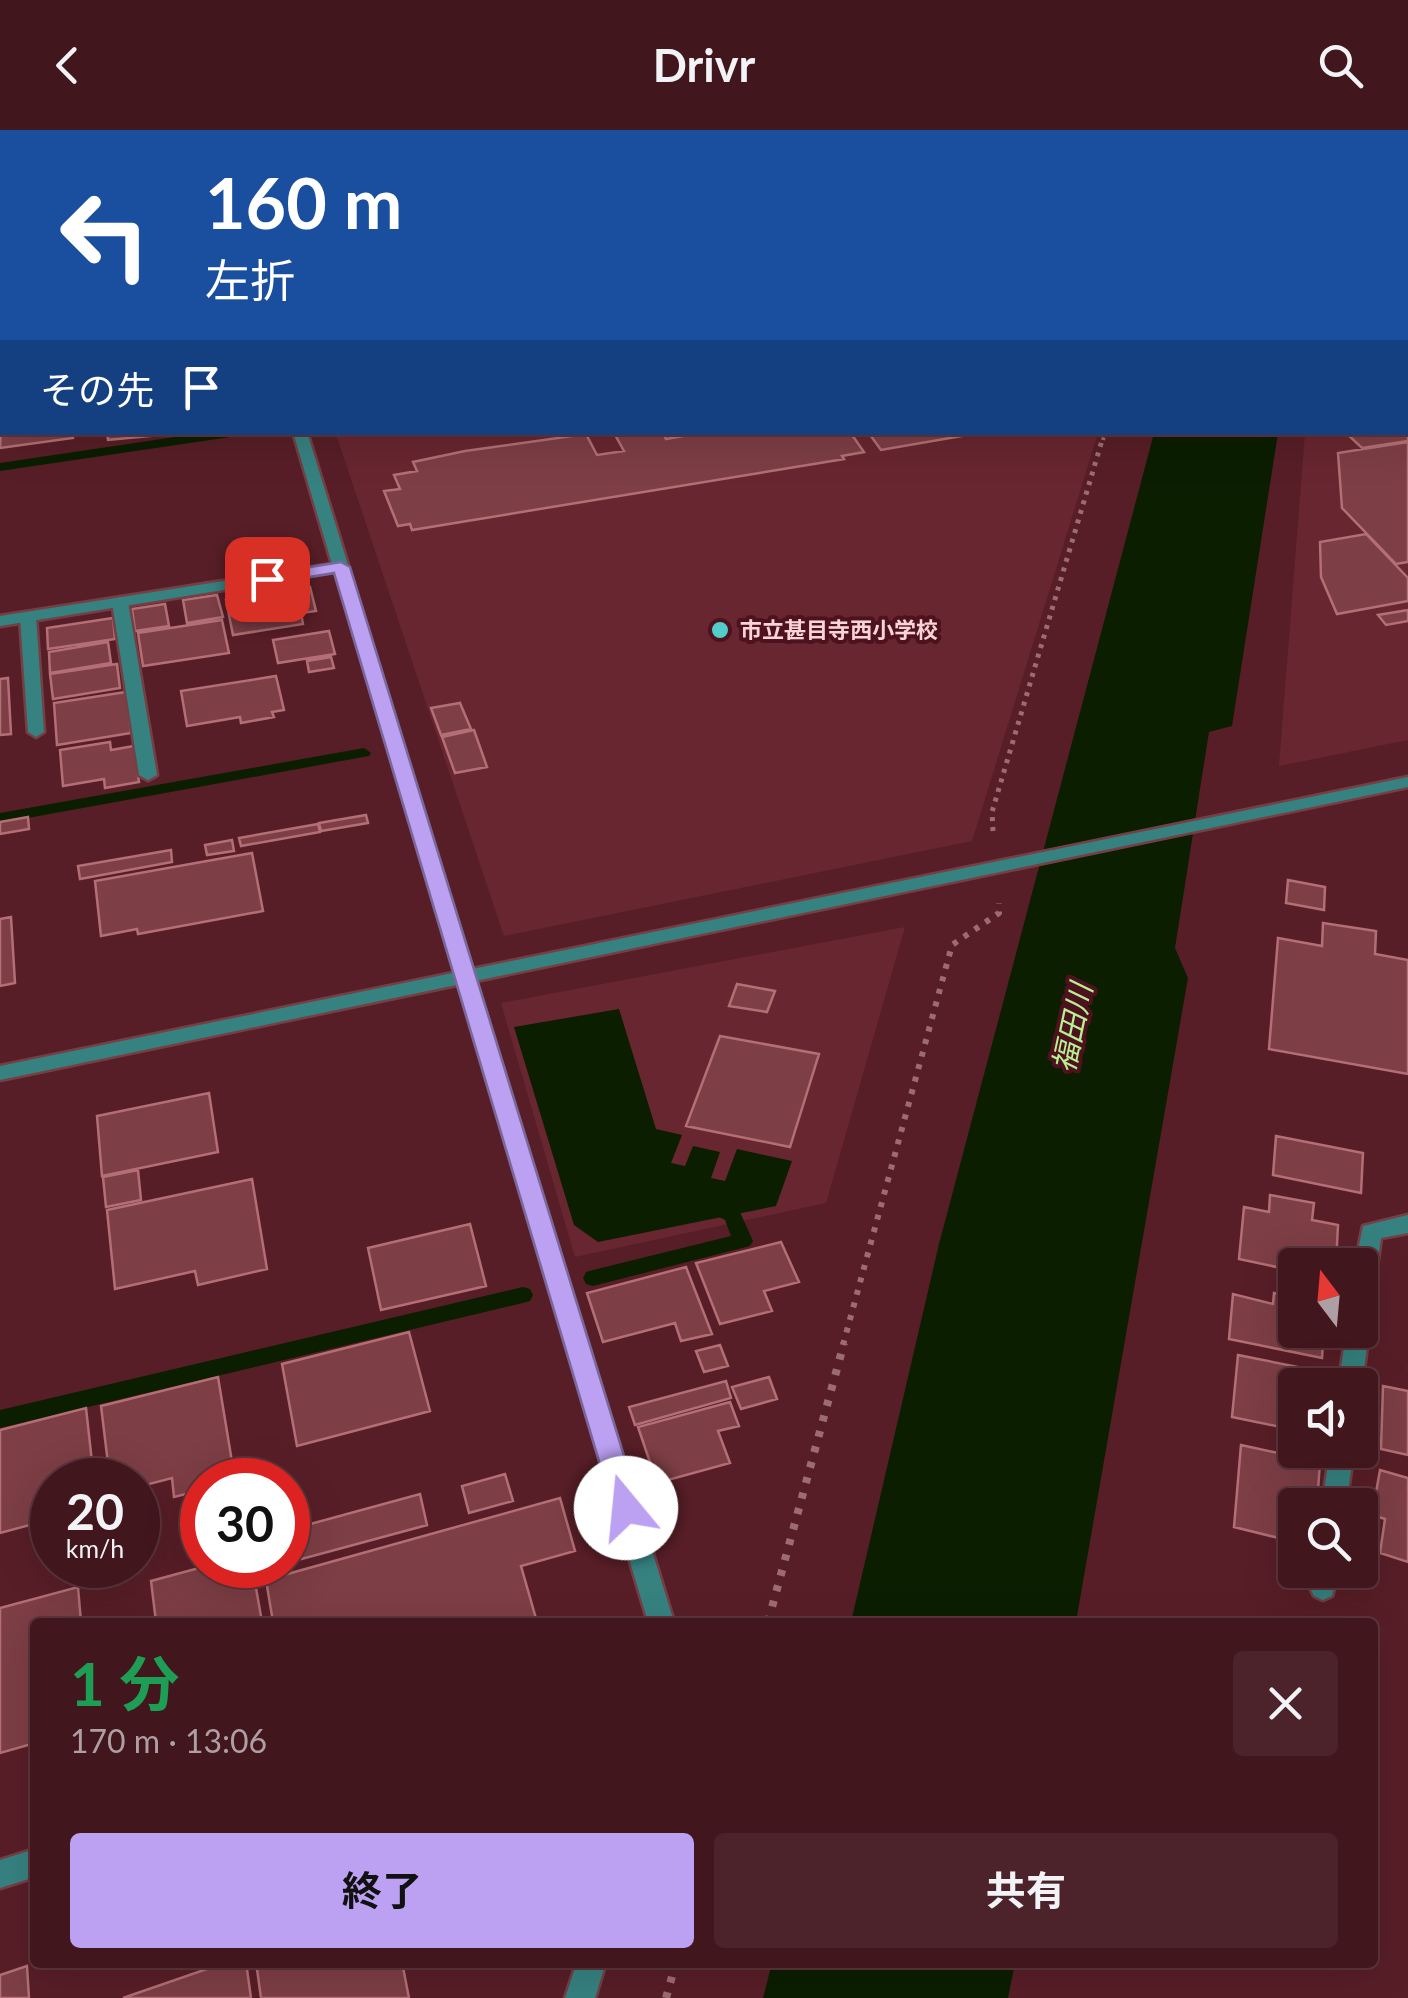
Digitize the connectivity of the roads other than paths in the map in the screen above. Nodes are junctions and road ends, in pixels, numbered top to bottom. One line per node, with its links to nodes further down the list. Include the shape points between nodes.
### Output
1 (303, 435): 2 (street)
2 (341, 567): 3 (street); 9 (street)
3 (120, 602): 4 (street); 7 (street)
4 (28, 617): 5 (street); 6 (street)
5 (0, 621)
6 (36, 732)
7 (148, 775)
8 (1408, 782): 9 (street)
9 (467, 977): 10 (street); 13 (street)
10 (0, 1074)
11 (1408, 1224): 12 (street, via 1370,1232)
12 (1368, 1248)
13 (660, 1618)
14 (30, 1865): 15 (street)
15 (0, 1874)
16 (590, 1968): 17 (street)
17 (580, 1998)

